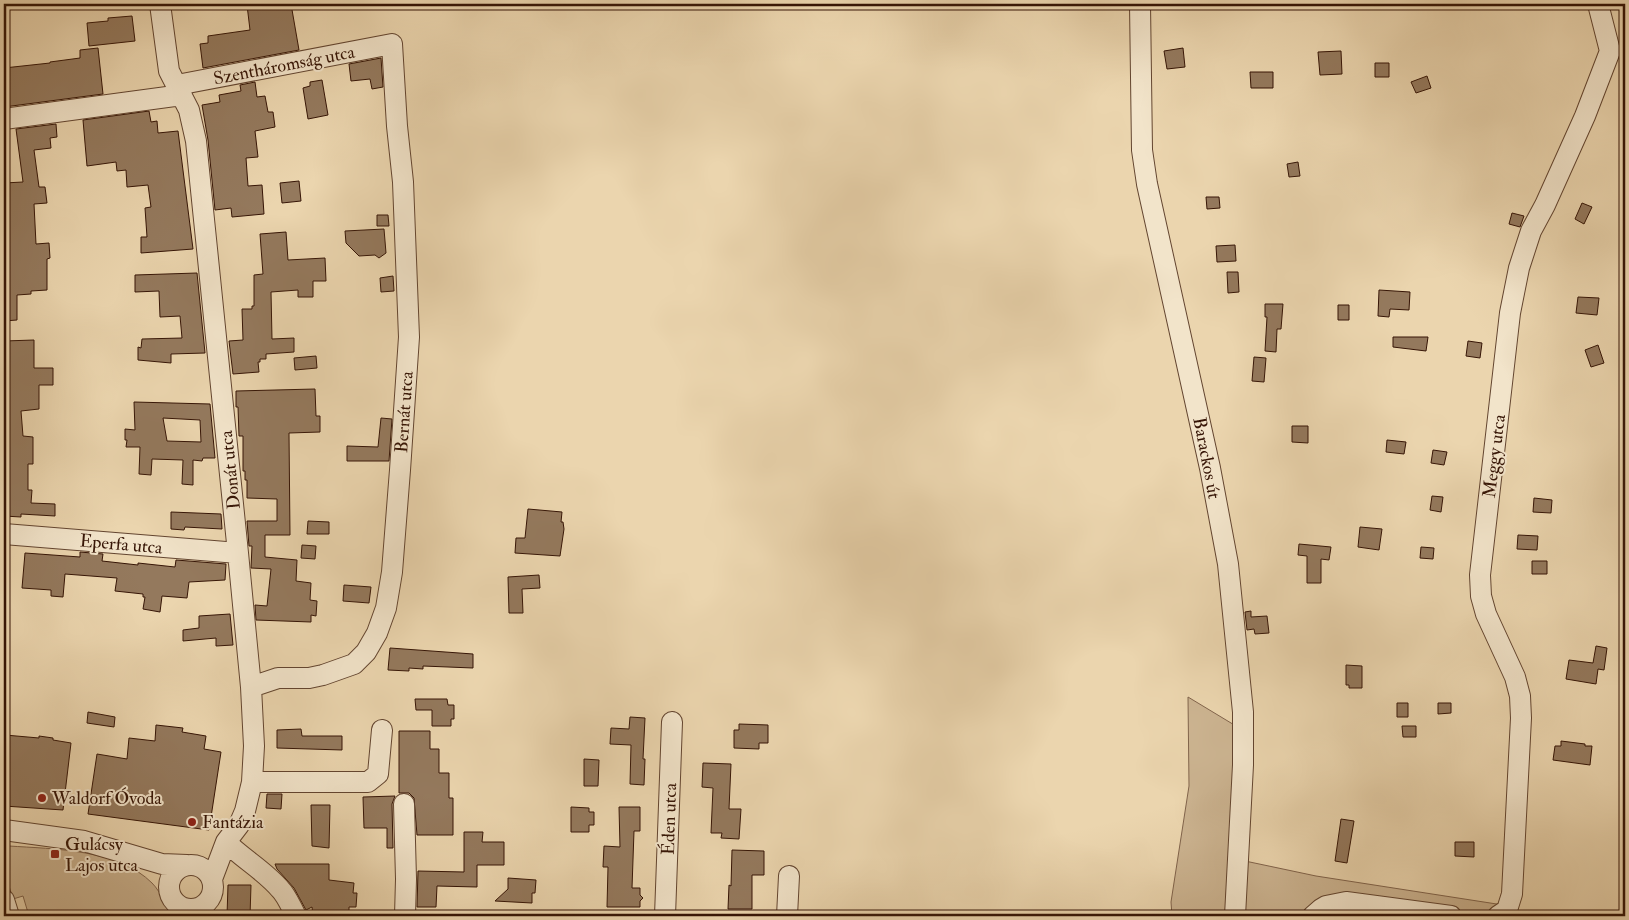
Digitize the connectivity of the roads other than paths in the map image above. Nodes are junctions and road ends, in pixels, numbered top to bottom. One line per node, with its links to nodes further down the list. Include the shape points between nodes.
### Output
1 (160, 4): 7 (street, Donát utca)
2 (1140, 4): 31 (street, Barackos út, via 1143,158 1228,564 1243,712)
3 (1598, 4): 6 (street)
4 (1625, 38): 6 (street)
5 (392, 44): 7 (street, Szentháromság utca); 11 (street, Bernát utca, via 403,182 409,337 392,572 386,608 377,633 354,664 323,675 278,678)
6 (1610, 51): 34 (street, Meggy utca, via 1585,116 1531,231 1510,312 1480,575 1486,614 1515,677 1520,696 1512,894 1507,910)
7 (176, 84): 8 (street, Szentháromság utca); 10 (street, Donát utca, via 189,110 196,141)
8 (4, 120)
9 (4, 534): 10 (street, Eperfa utca)
10 (238, 553): 11 (street, Donát utca)
11 (251, 687): 14 (street, Donát utca)
12 (672, 722): 29 (street, Éden utca)
13 (382, 730): 14 (street, via 378,774 368,782)
14 (252, 782): 17 (street, Donát utca, via 239,825)
15 (404, 804): 28 (street)
16 (4, 830): 18 (street, via 84,841)
17 (226, 842): 19 (street, Donát utca); 21 (street, Donát utca); 27 (street, via 281,890)
18 (131, 854): 19 (street, via 162,864); 22 (street)
19 (191, 865): 21 (street, via 202,867); 22 (street, via 174,872)
20 (789, 876): 30 (street)
21 (212, 879): 24 (street)
22 (169, 886): 25 (street, via 173,900)
23 (4, 900): 26 (street)
24 (209, 908): 25 (street)
25 (187, 912)
26 (9, 916)
27 (296, 916)
28 (404, 916)
29 (665, 916)
30 (786, 916)
31 (1235, 916)
32 (1313, 916): 33 (street, via 1326,906 1346,902)
33 (1451, 916)
34 (1498, 916)

